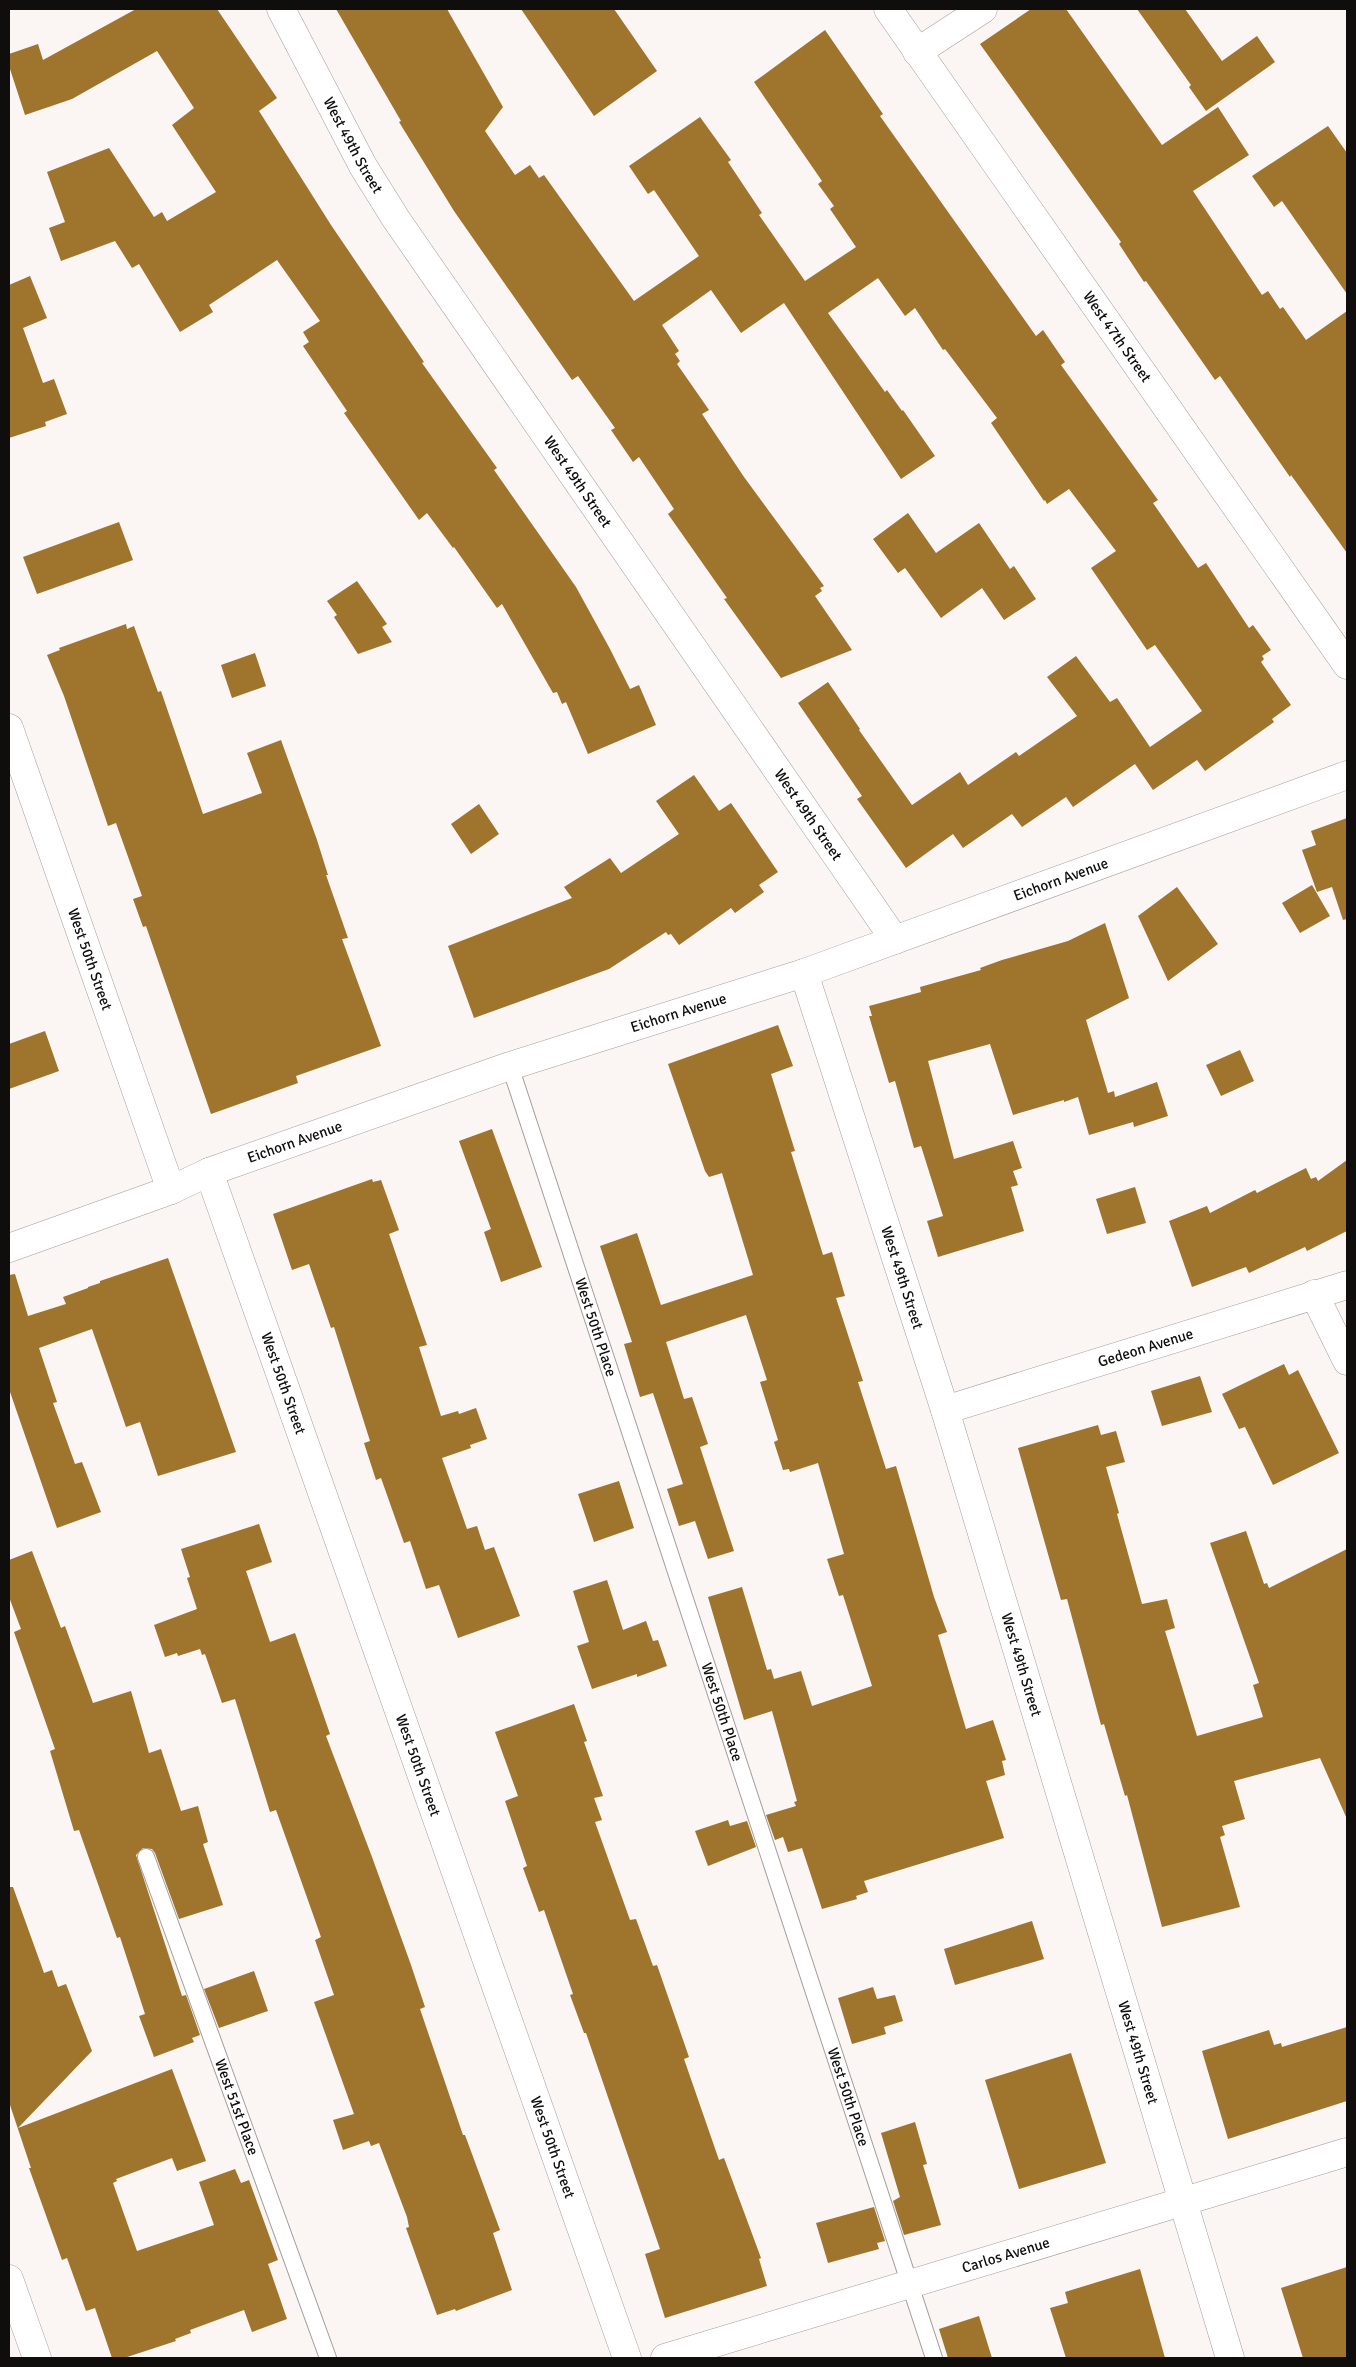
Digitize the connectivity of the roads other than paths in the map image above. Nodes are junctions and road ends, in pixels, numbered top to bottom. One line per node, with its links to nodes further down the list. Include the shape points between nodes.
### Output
1 (281, 9): 8 (street, West 49th Street, via 363,166 396,219)
2 (888, 9): 4 (street, West 47th Street)
3 (983, 9): 4 (street)
4 (917, 52): 5 (street, West 47th Street)
5 (1347, 665)
6 (9, 728): 12 (street, West 50th Street)
7 (1347, 775): 8 (street, Eichorn Avenue)
8 (895, 940): 9 (street, Eichorn Avenue)
9 (804, 973): 10 (street, Eichorn Avenue); 17 (street, West 49th Street)
10 (510, 1066): 11 (street, Eichorn Avenue); 22 (lane, West 50th Place)
11 (209, 1172): 12 (street, Eichorn Avenue); 25 (street, West 50th Street)
12 (171, 1190): 13 (street, Eichorn Avenue)
13 (9, 1248)
14 (1347, 1285): 15 (street, Gedeon Avenue)
15 (1314, 1294): 16 (street); 17 (street, Gedeon Avenue)
16 (1347, 1361)
17 (944, 1410): 20 (street, West 49th Street)
18 (146, 1857): 24 (lane, West 51st Place)
19 (1347, 2152): 20 (street, Carlos Avenue)
20 (1184, 2202): 22 (street, Carlos Avenue); 28 (street, West 49th Street)
21 (9, 2279): 23 (street)
22 (910, 2285): 26 (street, Carlos Avenue); 27 (lane, West 50th Place)
23 (36, 2358)
24 (328, 2358)
25 (626, 2358)
26 (665, 2358)
27 (934, 2358)
28 (1230, 2358)

